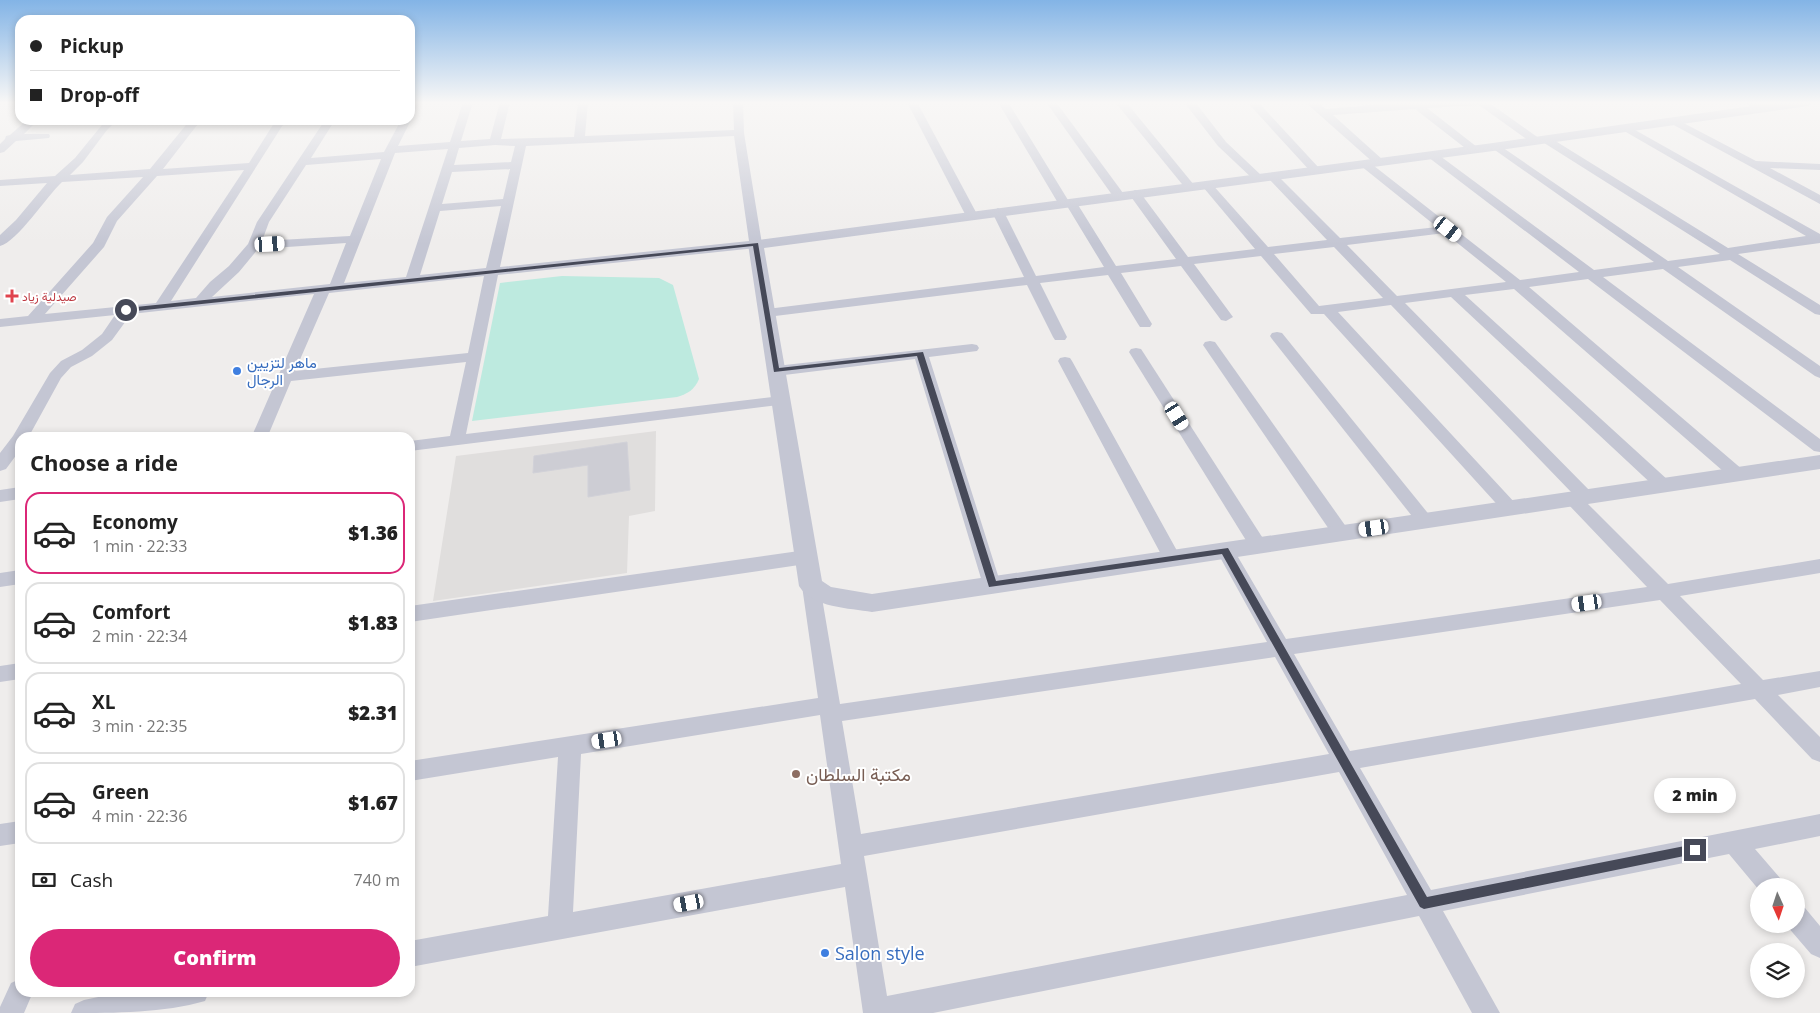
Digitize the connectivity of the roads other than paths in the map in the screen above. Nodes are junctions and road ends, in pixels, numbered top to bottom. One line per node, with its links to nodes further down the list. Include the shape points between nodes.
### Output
1 (87, 149): 34 (street)
2 (172, 149): 32 (street)
3 (263, 149): 28 (street)
4 (310, 149): 24 (street)
5 (392, 149): 22 (street)
6 (425, 149): 22 (street)
7 (454, 149): 30 (street)
8 (521, 149): 26 (street)
9 (741, 149): 49 (street)
10 (937, 149): 43 (street)
11 (1033, 149): 40 (street)
12 (1090, 149): 37 (street)
13 (1164, 149): 36 (street)
14 (1229, 149): 33 (street)
15 (1296, 149): 31 (street)
16 (1359, 149): 25 (street)
17 (1471, 149): 23 (street)
18 (1501, 149): 54 (street)
19 (1555, 149): 52 (street)
20 (1661, 149): 46 (street)
21 (1727, 149): 27 (street)
22 (390, 153): 24 (street); 45 (street)
23 (1432, 155): 25 (street); 57 (street)
24 (301, 162): 50 (street, via 263,222)
25 (1372, 163): 31 (street); 44 (street)
26 (518, 164): 30 (street); 39 (street)
27 (1754, 164): 29 (street); 38 (street)
28 (252, 166): 32 (street); 65 (street)
29 (1820, 167)
30 (448, 169): 41 (street)
31 (1315, 170): 33 (street)
32 (154, 172): 34 (street); 71 (street, via 111,220 99,244)
33 (1265, 177): 36 (street); 48 (street)
34 (60, 178): 35 (street); 47 (street)
35 (0, 183)
36 (1198, 186): 37 (street); 51 (street)
37 (1127, 195): 40 (street); 53 (street)
38 (1820, 200)
39 (507, 202): 41 (street); 56 (street)
40 (1068, 203): 42 (street); 55 (street)
41 (435, 208): 58 (street)
42 (998, 212): 43 (street); 59 (street)
43 (972, 216): 49 (street)
44 (1448, 229): 48 (street); 60 (street)
45 (355, 239): 50 (street); 61 (street)
46 (1819, 239): 52 (street, via 1731,250)
47 (0, 242)
48 (1337, 243): 51 (street); 63 (street)
49 (756, 244): 56 (street); 69 (street)
50 (254, 245): 64 (street)
51 (1264, 252): 53 (street); 67 (street, via 1316,311)
52 (1732, 256): 54 (street); 68 (street)
53 (1185, 261): 55 (street); 70 (street)
54 (1665, 265): 57 (street); 83 (street)
55 (1112, 270): 59 (street); 73 (street)
56 (492, 272): 58 (street); 80 (street)
57 (1591, 274): 60 (street); 91 (street)
58 (412, 280): 61 (street)
59 (1032, 280): 69 (street); 75 (street)
60 (1517, 284): 62 (street); 94 (street)
61 (329, 289): 64 (street); 84 (street)
62 (1454, 293): 63 (street); 95 (street)
63 (1394, 301): 67 (street); 98 (street)
64 (200, 302): 65 (street)
65 (161, 306): 66 (street)
66 (126, 310): 71 (street); 86 (street, via 107,337 66,364 55,376)
67 (1328, 310): 99 (street)
68 (1820, 311)
69 (767, 313): 82 (street)
70 (1226, 317)
71 (32, 320): 72 (street)
72 (0, 323)
73 (1146, 324)
74 (1277, 336): 100 (street)
75 (1060, 337)
76 (1210, 344): 101 (street)
77 (972, 348): 79 (street)
78 (1136, 352): 102 (street)
79 (920, 353): 82 (street); 109 (street)
80 (474, 358): 84 (street); 88 (street)
81 (1065, 361): 105 (street)
82 (776, 371): 85 (street)
83 (1820, 373)
84 (285, 377): 87 (street)
85 (781, 401): 88 (street); 104 (street)
86 (23, 432)
87 (262, 432)
88 (457, 440): 90 (street)
89 (15, 445): 93 (street)
90 (415, 445)
91 (1820, 447)
92 (1820, 462): 94 (street)
93 (0, 466)
94 (1737, 474): 95 (street)
95 (1663, 485): 98 (street)
96 (15, 494): 97 (street)
97 (0, 496)
98 (1579, 498): 99 (street); 111 (street)
99 (1510, 508): 100 (street)
100 (1425, 520): 101 (street)
101 (1341, 533): 102 (street)
102 (1258, 545): 103 (street)
103 (1225, 550): 105 (street); 113 (street)
104 (806, 556): 110 (street); 112 (street)
105 (1172, 558): 109 (street)
106 (1820, 566): 111 (street)
107 (15, 578): 108 (street)
108 (0, 580)
109 (992, 585): 110 (street, via 872,603 826,595)
110 (811, 586): 118 (street)
111 (1664, 592): 113 (street); 117 (street)
112 (415, 613)
113 (1280, 648): 118 (street); 121 (street)
114 (15, 672): 115 (street)
115 (0, 674)
116 (1820, 679): 117 (street)
117 (1759, 689): 120 (street); 121 (street)
118 (830, 710): 119 (street); 127 (street)
119 (570, 746): 122 (street); 131 (street)
120 (1820, 752)
121 (1344, 761): 127 (street); 130 (street)
122 (415, 770)
123 (1820, 825): 126 (street)
124 (15, 833): 125 (street)
125 (0, 835)
126 (1734, 842): 129 (street); 130 (street)
127 (851, 846): 128 (street)
128 (855, 873): 131 (street); 137 (street)
129 (1764, 878)
130 (1424, 903): 137 (street); 140 (street)
131 (560, 926): 134 (street)
132 (1805, 928): 133 (street)
133 (1820, 945)
134 (415, 953)
135 (18, 997): 138 (street)
136 (169, 997): 139 (street)
137 (876, 1012)
138 (11, 1013)
139 (84, 1013)
140 (1487, 1013)

